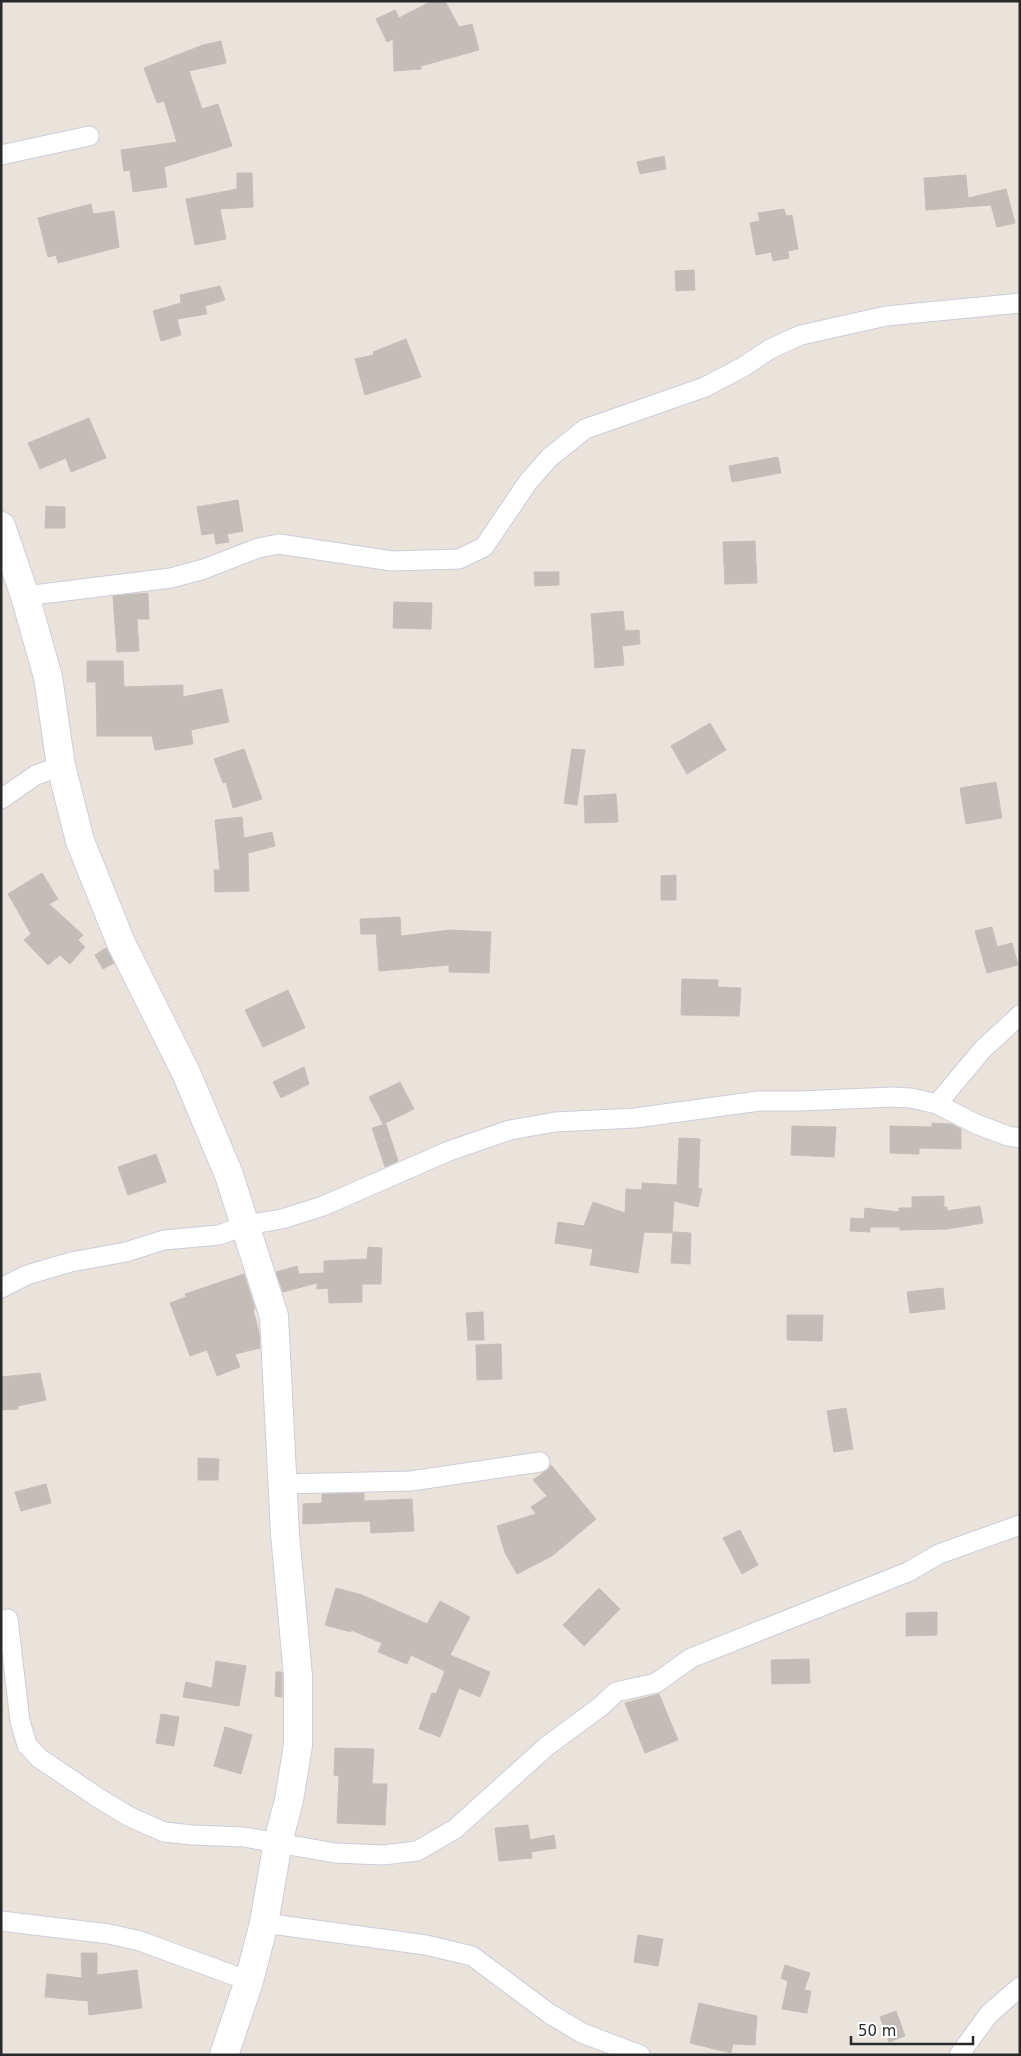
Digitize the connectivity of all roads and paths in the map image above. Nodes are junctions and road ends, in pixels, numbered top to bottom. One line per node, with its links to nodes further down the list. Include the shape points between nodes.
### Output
1 (89, 136): 2 (street)
2 (1, 155)
3 (1020, 302): 6 (street, via 886,316 801,335 705,387 585,429 548,458 484,547 459,560 392,560 279,544 171,578)
4 (1, 526): 5 (street)
5 (8, 571): 6 (street)
6 (25, 596): 7 (street, via 48,677)
7 (61, 766): 8 (street, via 36,775); 12 (street, via 80,842 121,943 187,1076 229,1175)
8 (1, 799)
9 (1020, 1015): 10 (street, via 984,1049)
10 (938, 1104): 11 (street, via 976,1124); 12 (street, via 892,1097 759,1101 634,1118 555,1122 510,1130 449,1150 323,1206 282,1220)
11 (1020, 1138)
12 (246, 1225): 13 (street, via 219,1235 164,1240 126,1252 71,1262 27,1275); 15 (street, via 274,1316)
13 (1, 1288)
14 (540, 1462): 15 (street, via 411,1481)
15 (282, 1484): 18 (street, via 298,1676 298,1745)
16 (1020, 1525): 18 (street, via 939,1554 908,1572 691,1658 656,1683 616,1692 547,1746 455,1830 417,1850 383,1855 335,1853)
17 (8, 1619): 18 (street, via 23,1738 39,1758 130,1817 164,1832)
18 (278, 1842): 20 (street)
19 (1, 1921): 21 (street, via 109,1934 140,1941)
20 (264, 1923): 21 (street); 24 (street, via 426,1944 472,1956 550,2014 582,2033)
21 (249, 1981): 23 (street)
22 (1020, 1987): 25 (street, via 989,2014)
23 (224, 2055)
24 (640, 2055)
25 (959, 2055)

